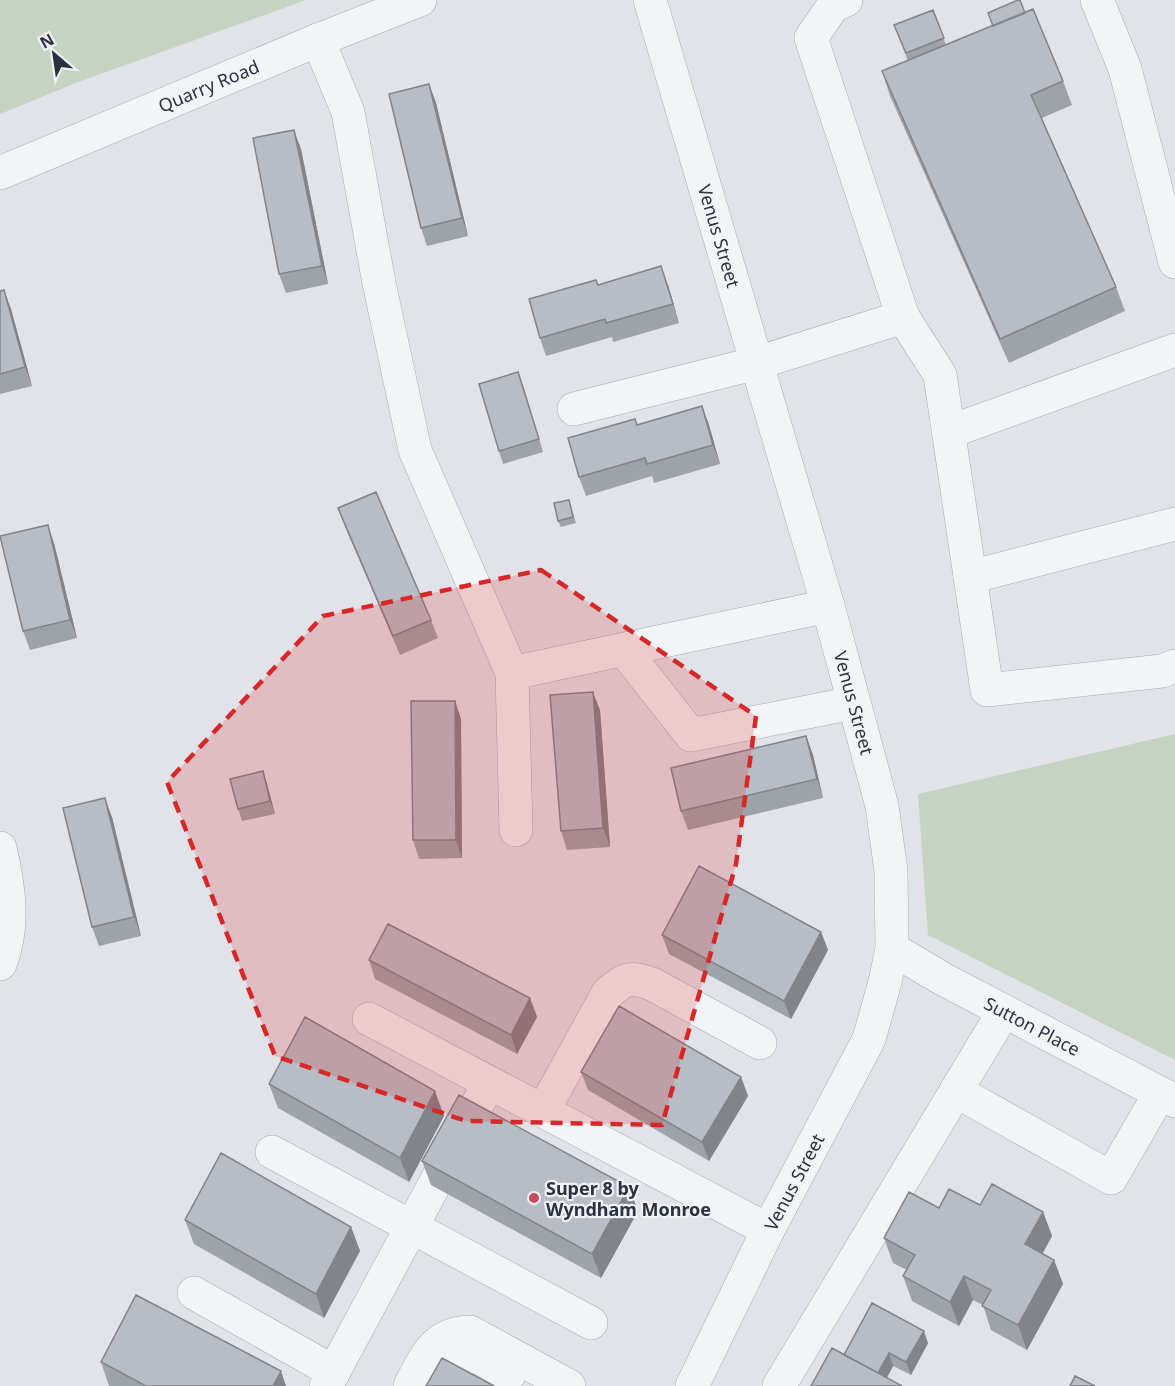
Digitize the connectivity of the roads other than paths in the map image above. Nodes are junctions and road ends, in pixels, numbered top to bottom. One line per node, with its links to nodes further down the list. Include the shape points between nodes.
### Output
1 (420, 0): 5 (street, Quarry Road)
2 (650, 0): 10 (street, Venus Street)
3 (846, 0): 8 (street, via 833,6 811,38)
4 (1097, 0): 7 (street, via 1125,69)
5 (318, 40): 6 (street, Quarry Road); 18 (street, via 348,112 415,450)
6 (0, 173)
7 (1175, 262)
8 (903, 317): 10 (street); 12 (street, via 940,375)
9 (1175, 350): 12 (street)
10 (757, 363): 11 (street); 15 (street, Venus Street)
11 (574, 409)
12 (949, 432): 14 (street)
13 (1175, 524): 14 (street)
14 (970, 577): 17 (street, via 987,690)
15 (828, 606): 16 (street); 19 (street, Venus Street)
16 (624, 650): 18 (street); 19 (street, via 691,735)
17 (1175, 666)
18 (512, 673): 20 (street)
19 (853, 703): 22 (street, Venus Street, via 882,806 891,871)
20 (516, 830)
21 (0, 848): 23 (street, via 10,921)
22 (892, 949): 24 (street, Sutton Place); 33 (street, Venus Street, via 869,1039)
23 (0, 964)
24 (1004, 1011): 28 (street); 29 (street, Sutton Place)
25 (369, 1019): 27 (street)
26 (760, 1043): 30 (street, via 652,984 636,978 620,982 608,993)
27 (489, 1083): 30 (street); 32 (street)
28 (956, 1091): 29 (street, via 1111,1178); 42 (street)
29 (1167, 1097)
30 (543, 1111): 33 (street)
31 (272, 1152): 32 (street)
32 (412, 1227): 35 (street); 36 (street)
33 (768, 1230): 41 (street, Venus Street)
34 (194, 1293): 36 (street)
35 (591, 1323)
36 (330, 1379)
37 (410, 1386): 40 (street, via 429,1350 457,1332 470,1332)
38 (433, 1386): 39 (street, via 442,1368 458,1359 477,1356)
39 (526, 1386)
40 (570, 1386)
41 (692, 1386)
42 (779, 1386)

